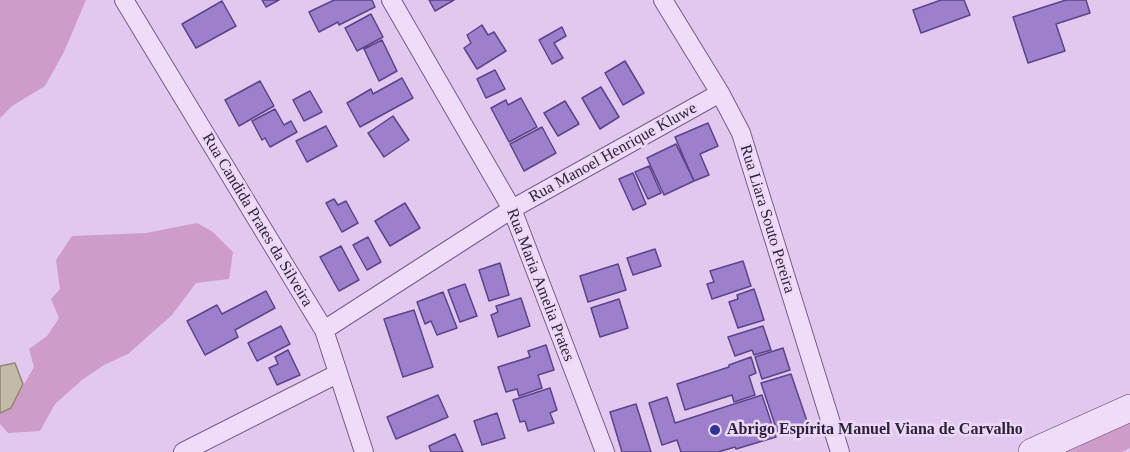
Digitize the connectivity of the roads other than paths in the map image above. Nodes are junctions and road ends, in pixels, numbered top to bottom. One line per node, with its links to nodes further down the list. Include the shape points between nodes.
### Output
1 (124, 0): 6 (street, Rua Candida Prates da Silveira)
2 (391, 0): 5 (street, Rua Maria Amelia Prates)
3 (663, 0): 4 (street, Rua Liara Souto Pereira)
4 (720, 93): 5 (street, Rua Manoel Henrique Kluwe); 12 (street, Rua Liara Souto Pereira, via 741,133)
5 (512, 209): 6 (street, Rua Manoel Henrique Kluwe); 11 (street, Rua Maria Amelia Prates)
6 (324, 330): 7 (street, Rua Candida Prates da Silveira)
7 (337, 374): 9 (street); 10 (street, Rua Candida Prates da Silveira)
8 (1130, 408): 13 (main road)
9 (183, 452)
10 (363, 452)
11 (604, 452)
12 (840, 452)
13 (1032, 452)

